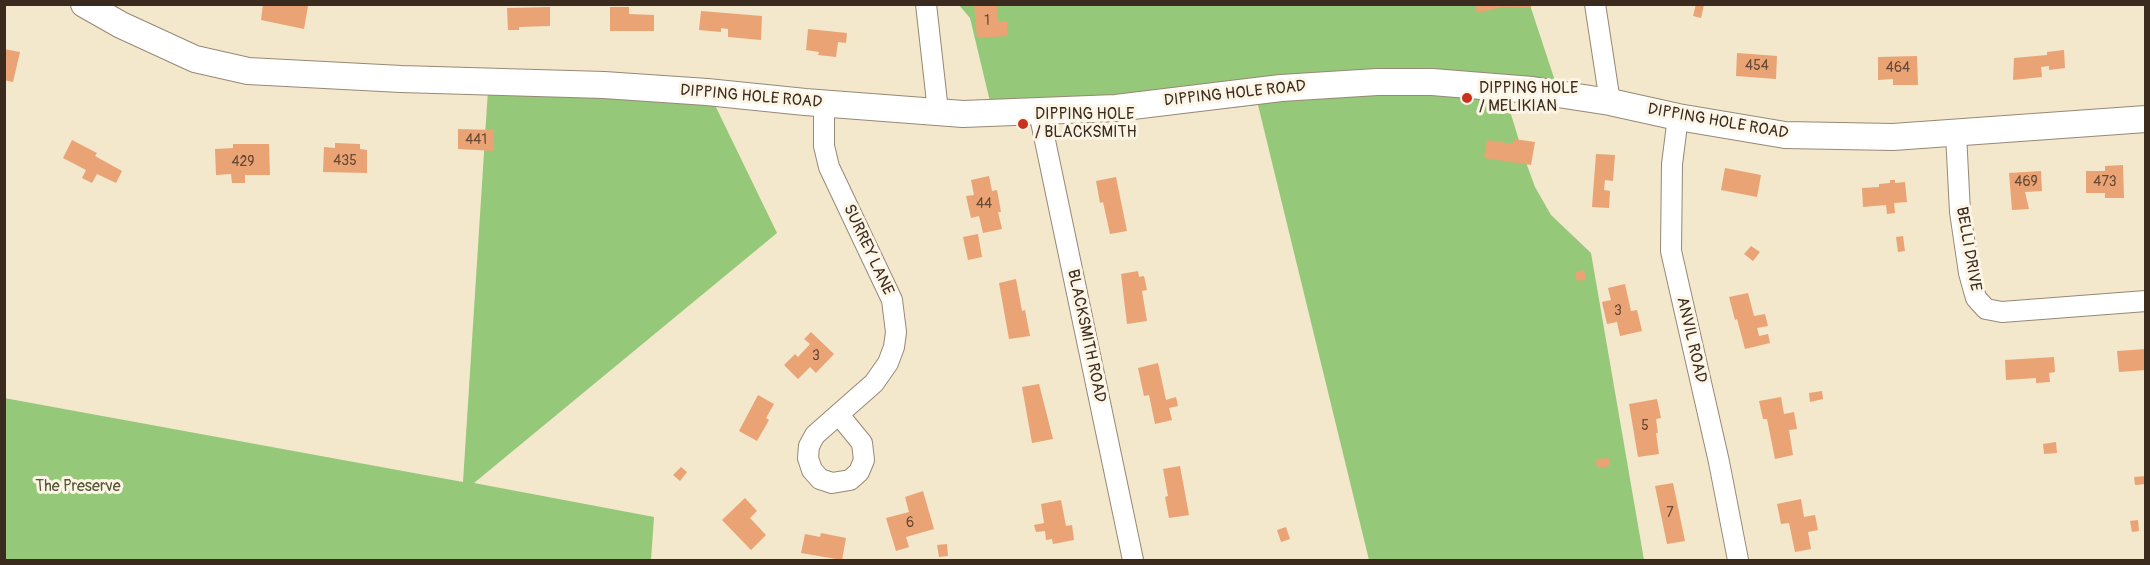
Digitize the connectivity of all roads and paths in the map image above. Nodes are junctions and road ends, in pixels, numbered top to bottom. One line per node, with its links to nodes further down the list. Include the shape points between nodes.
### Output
1 (84, 4): 5 (main road, DIPPING HOLE ROAD, via 195,60 248,71 604,85)
2 (926, 4): 6 (street)
3 (1595, 4): 4 (street)
4 (1610, 102): 7 (main road, DIPPING HOLE ROAD, via 1510,88 1377,82); 8 (main road, DIPPING HOLE ROAD)
5 (824, 103): 6 (main road, DIPPING HOLE ROAD); 12 (street, SURREY LANE, via 824,147 829,167 892,300 896,324 888,363 874,383)
6 (938, 111): 7 (main road, DIPPING HOLE ROAD)
7 (1039, 112): 13 (street, BLACKSMITH ROAD)
8 (1678, 117): 10 (main road, DIPPING HOLE ROAD, via 1785,135); 14 (street, ANVIL ROAD, via 1672,164 1671,251)
9 (2145, 120): 10 (main road, DIPPING HOLE ROAD)
10 (1956, 134): 11 (street, BELLI DRIVE, via 1960,212 1969,273 1976,298 1986,309 2002,312)
11 (2145, 301)
12 (839, 415)
13 (1133, 561)
14 (1738, 561)

